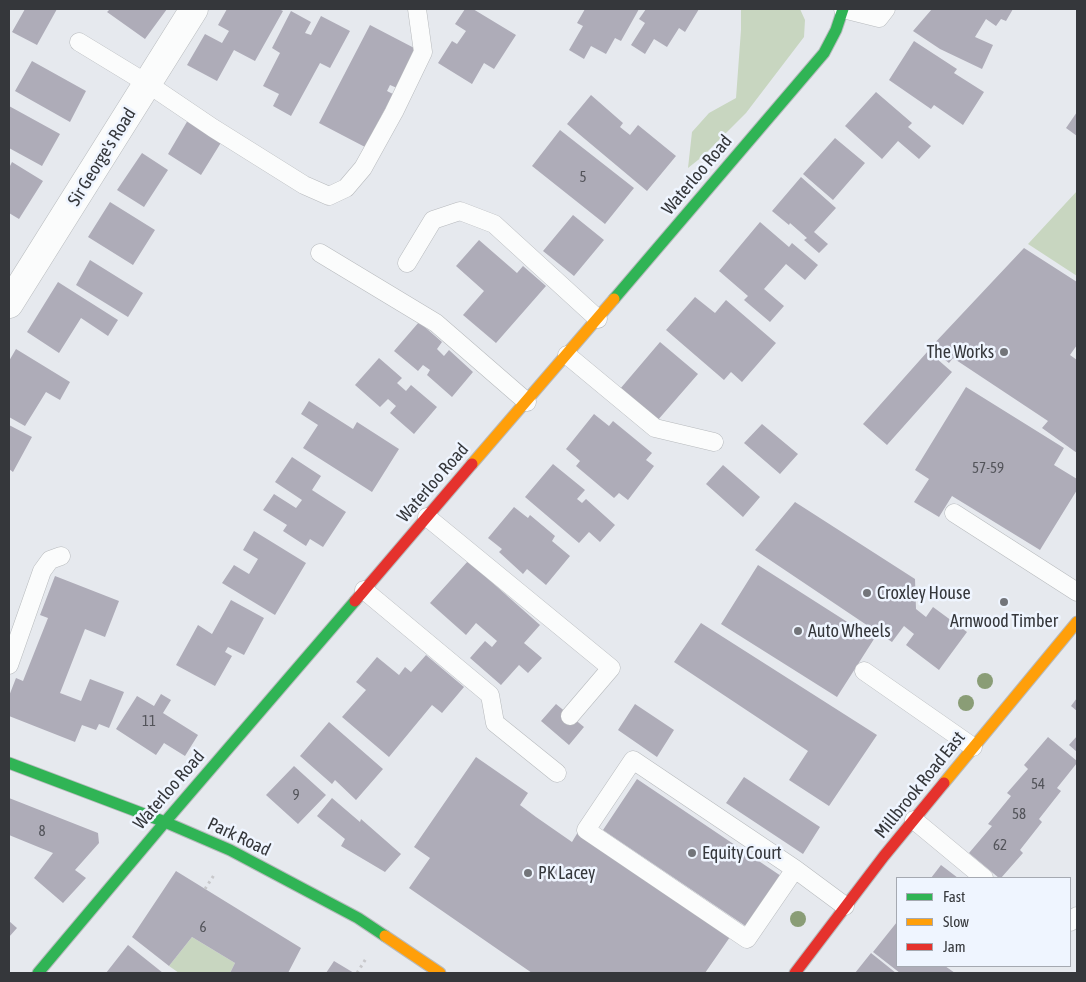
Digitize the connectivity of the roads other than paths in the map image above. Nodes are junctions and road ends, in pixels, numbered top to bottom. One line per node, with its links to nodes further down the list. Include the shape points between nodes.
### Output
1 (194, 9): 6 (street, Sir George's Road)
2 (417, 9): 6 (lane, via 423,52 363,168 346,188 328,196 238,144)
3 (843, 9): 4 (lane, via 879,18); 10 (street, Waterloo Road, via 824,53)
4 (886, 9)
5 (79, 42): 6 (lane)
6 (148, 84): 9 (street, Sir George's Road)
7 (320, 253): 12 (lane, via 436,323)
8 (407, 263): 10 (lane, via 433,220 460,211 494,224)
9 (9, 304)
10 (598, 319): 11 (street, Waterloo Road)
11 (567, 355): 12 (street, Waterloo Road); 13 (lane, via 655,428)
12 (527, 402): 15 (street, Waterloo Road)
13 (714, 442)
14 (954, 513): 18 (lane)
15 (427, 517): 17 (street, Waterloo Road); 22 (lane, via 610,668)
16 (61, 556): 20 (lane, via 50,560 42,571)
17 (364, 590): 25 (lane, via 490,695 495,723); 27 (street, Waterloo Road)
18 (1077, 592)
19 (1075, 630): 23 (street, Millbrook Road East)
20 (9, 664)
21 (864, 671): 23 (lane)
22 (570, 716)
23 (973, 747): 26 (street, Millbrook Road East)
24 (9, 763): 27 (street, Park Road)
25 (557, 773)
26 (914, 820): 29 (lane); 30 (street, Millbrook Road East)
27 (164, 822): 31 (street, Waterloo Road); 32 (street, Park Road, via 238,855 358,918)
28 (795, 869): 28 (lane, via 633,760 586,830 747,939); 30 (lane)
29 (983, 877)
30 (845, 906): 33 (street, Millbrook Road East)
31 (38, 973)
32 (440, 973)
33 (795, 973)

